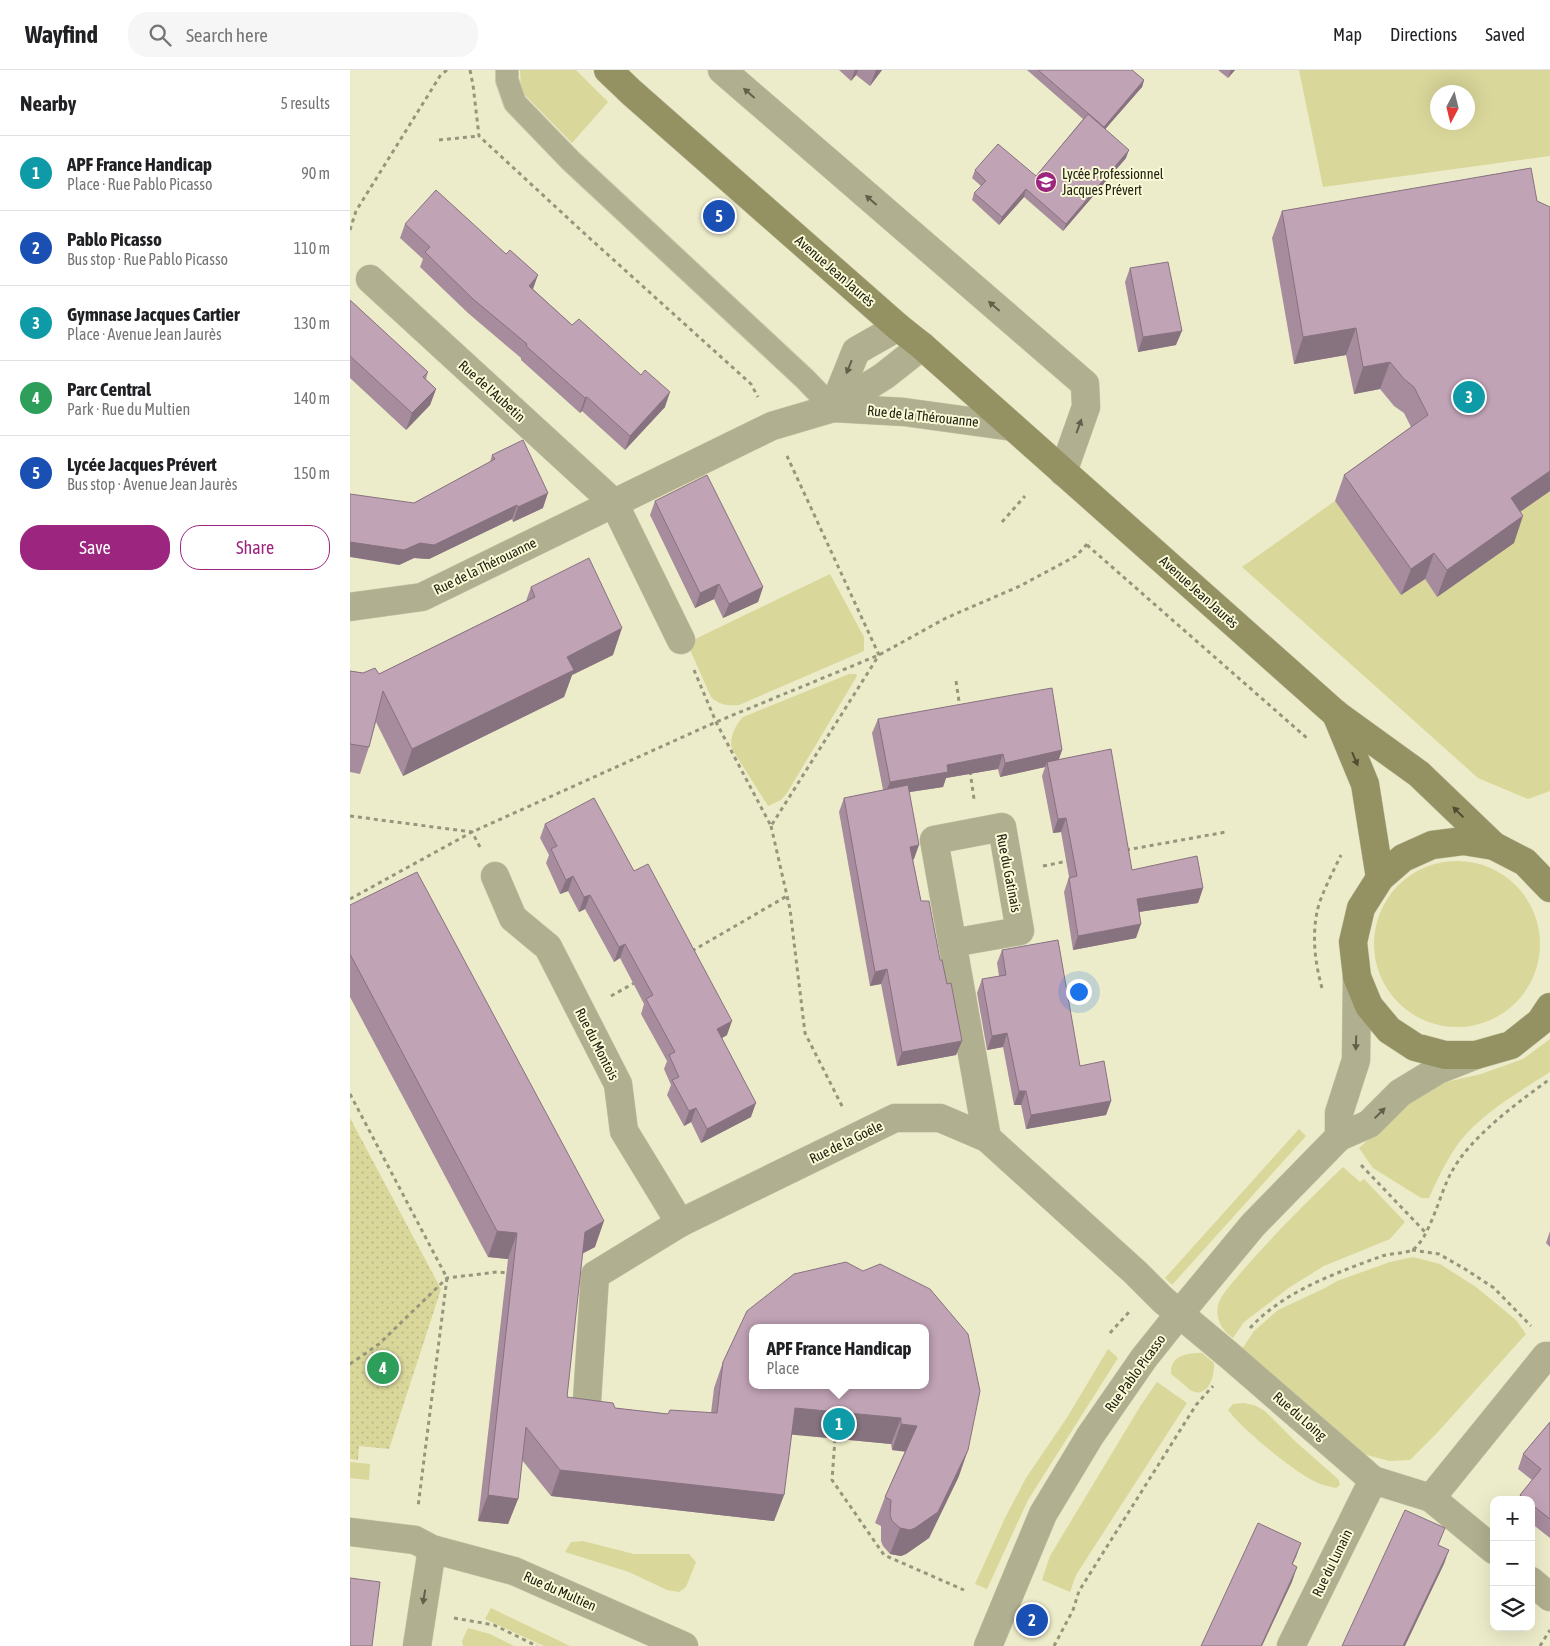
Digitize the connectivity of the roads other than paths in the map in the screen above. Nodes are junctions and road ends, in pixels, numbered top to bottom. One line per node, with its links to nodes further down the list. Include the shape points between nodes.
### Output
1 (507, 70): 7 (lane, via 515,103 571,161)
2 (608, 70): 5 (street, Avenue Jean Jaurès)
3 (722, 70): 9 (street, one-way to 3, via 1086,407 1085,384)
4 (370, 279): 10 (street, Rue de l'Aubetin)
5 (898, 326): 6 (street, Avenue Jean Jaurès); 7 (street, one-way to 7, via 856,351)
6 (922, 346): 7 (street, Rue de la Thérouanne, via 884,376); 8 (street, Avenue Jean Jaurès)
7 (833, 408): 8 (street, Rue de la Thérouanne, via 904,412); 10 (street, Rue de la Thérouanne, via 772,426)
8 (1013, 427): 9 (street, Avenue Jean Jaurès)
9 (1063, 472): 13 (street, Avenue Jean Jaurès)
10 (614, 503): 11 (street, Rue de la Thérouanne, via 422,597); 12 (street)
11 (350, 607)
12 (681, 640)
13 (1336, 714): 14 (street, Avenue Jean Jaurès, one-way to 13, via 1420,774); 17 (street, Avenue Jean Jaurès, one-way to 17, via 1365,784)
14 (1494, 846): 15 (street); 17 (street, via 1463,841 1432,845 1403,858)
15 (1538, 858): 18 (street)
16 (495, 876): 25 (street, Rue du Montois, via 513,918 548,947 618,1084 624,1131)
17 (1380, 878): 20 (street, via 1361,908 1353,942)
18 (1550, 888)
19 (952, 943): 19 (street, Rue du Gatinais, via 1020,931 1002,827 934,840); 24 (street, Rue du Gatinais)
20 (1356, 977): 22 (street, via 1369,1006 1389,1030 1415,1047 1445,1055); 23 (street, one-way to 23, via 1356,1060 1339,1112)
21 (1550, 1007): 22 (street, via 1540,1022 1511,1045)
22 (1476, 1056): 23 (street, Rue Pablo Picasso, one-way to 22, via 1369,1124 1400,1093 1438,1070)
23 (1339, 1137): 26 (street, Rue Pablo Picasso, via 1253,1225)
24 (987, 1138): 25 (street, Rue de la Goële, via 940,1118 895,1118); 26 (street, Rue de la Goële)
25 (680, 1223): 28 (street, Rue de la Goële, via 595,1275)
26 (1180, 1313): 29 (street, Rue du Loing); 38 (street, Rue Pablo Picasso, via 1090,1436 1043,1514)
27 (1548, 1356): 30 (street)
28 (587, 1401)
29 (1373, 1480): 30 (street, Rue du Loing); 39 (street, Rue du Lunain)
30 (1431, 1498): 32 (street, Rue du Loing)
31 (350, 1532): 33 (street, Rue du Multien, via 415,1540)
32 (1490, 1547)
33 (432, 1549): 36 (street, one-way to 36); 37 (street, Rue du Multien, via 514,1571)
34 (1535, 1585): 35 (street)
35 (1550, 1597)
36 (417, 1646)
37 (684, 1646)
38 (988, 1646)
39 (1291, 1646)

